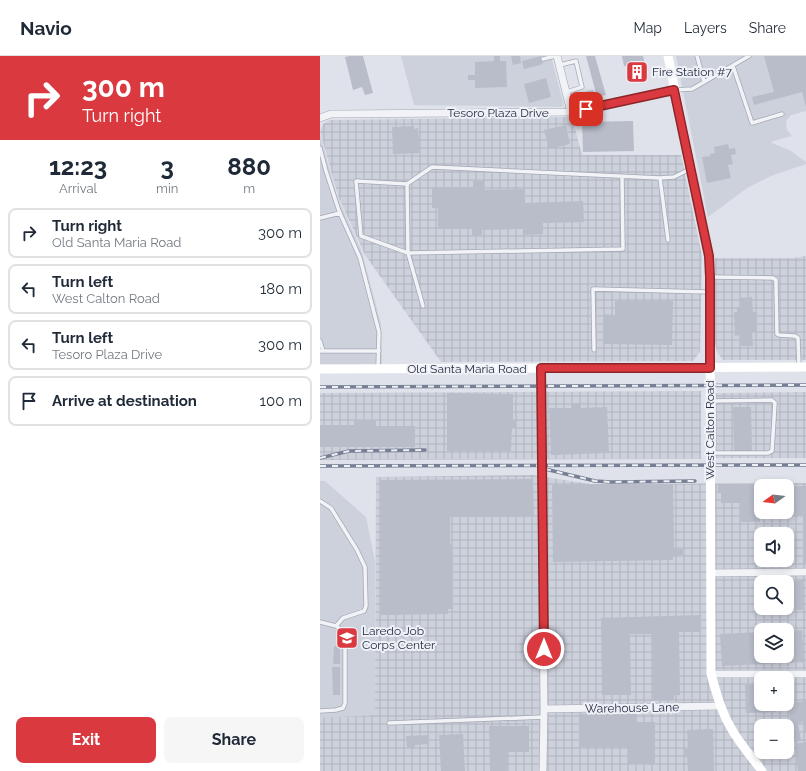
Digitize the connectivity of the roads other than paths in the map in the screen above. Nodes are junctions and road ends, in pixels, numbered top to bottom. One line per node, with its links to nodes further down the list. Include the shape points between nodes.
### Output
1 (556, 56): 5 (lane); 6 (street)
2 (668, 56): 9 (main road, West Calton Road)
3 (697, 56): 8 (lane)
4 (749, 56): 7 (lane)
5 (543, 59)
6 (560, 65): 10 (street); 10 (lane, via 576,61 582,88)
7 (733, 66): 8 (lane); 12 (lane, via 752,123)
8 (704, 82): 9 (lane, via 692,89)
9 (674, 90): 11 (street, Tesoro Plaza Drive); 15 (main road, West Calton Road)
10 (567, 92): 11 (street)
11 (571, 112): 13 (street, Tesoro Plaza Drive, via 331,114)
12 (782, 114)
13 (320, 118)
14 (320, 148): 19 (lane)
15 (691, 168): 17 (lane, via 674,177); 23 (main road, West Calton Road, via 709,256)
16 (622, 176): 17 (lane); 18 (lane, via 432,166); 22 (lane, via 623,249)
17 (660, 178): 21 (lane)
18 (407, 184): 22 (lane); 22 (lane, via 356,181 360,236)
19 (340, 213): 20 (lane); 29 (lane, via 360,258 379,332)
20 (320, 218)
21 (668, 240)
22 (408, 253): 25 (lane)
23 (710, 277): 24 (main road, West Calton Road); 30 (lane, via 773,278 776,282 776,332 779,336 798,338)
24 (710, 292): 27 (lane, via 593,290); 32 (main road, West Calton Road)
25 (423, 306)
26 (320, 342): 28 (lane)
27 (594, 350)
28 (321, 351): 29 (lane)
29 (379, 352): 34 (lane)
30 (802, 367): 32 (main road, Old Santa Maria Road)
31 (541, 368): 32 (main road, Old Santa Maria Road); 34 (main road, Old Santa Maria Road); 46 (street)
32 (710, 368): 35 (main road, West Calton Road)
33 (320, 369): 34 (main road, Old Santa Maria Road)
34 (378, 369)
35 (710, 401): 36 (main road, West Calton Road); 36 (lane, via 772,400 775,403 772,451 768,454)
36 (710, 453): 39 (main road, West Calton Road)
37 (320, 501): 41 (lane, via 331,508 366,567 364,611 343,618)
38 (806, 572): 39 (street)
39 (711, 573): 42 (main road, West Calton Road)
40 (320, 622): 41 (lane)
41 (336, 626): 45 (lane, via 343,631 345,639 345,703 343,708)
42 (711, 674): 43 (street); 44 (main road, West Calton Road)
43 (806, 674)
44 (721, 706): 46 (street, Warehouse Lane); 49 (main road, West Calton Road, via 731,729)
45 (320, 711)
46 (544, 713): 47 (lane, Warehouse Lane); 48 (street)
47 (389, 723)
48 (543, 771)
49 (762, 771)

